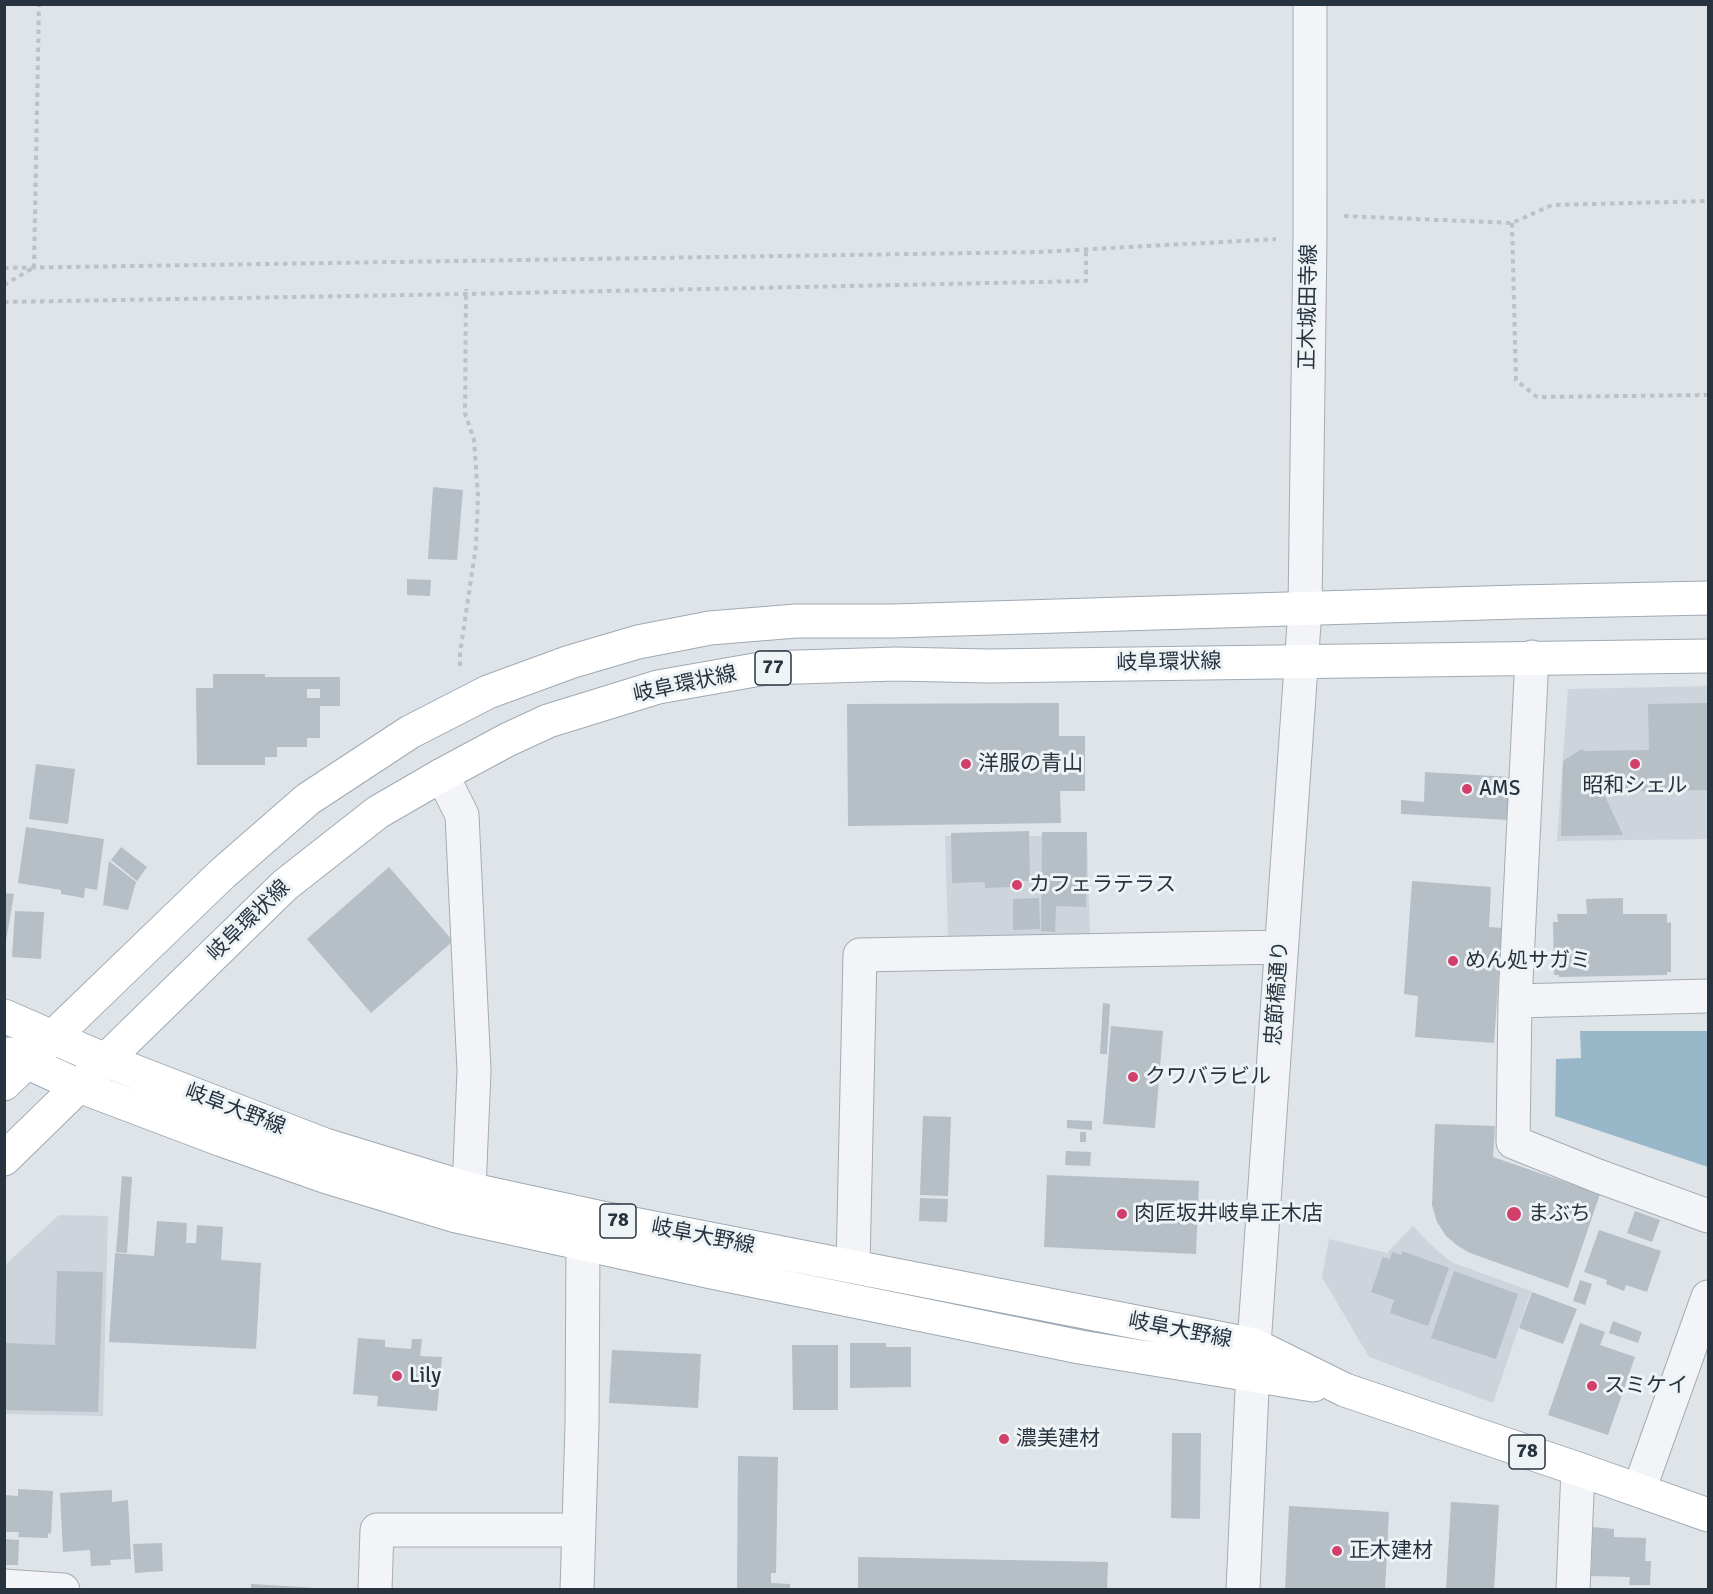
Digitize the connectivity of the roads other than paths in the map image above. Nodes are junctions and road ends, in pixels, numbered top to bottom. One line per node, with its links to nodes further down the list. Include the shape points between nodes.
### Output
1 (1310, 4): 3 (street, 正木城田寺線)
2 (1708, 598): 3 (main road, 77)
3 (1305, 609): 6 (street, 忠節橋通り); 12 (main road, 77, via 796,621 710,628 638,642 570,662 488,692 410,732 308,798)
4 (1708, 656): 5 (main road, 岐阜環状線 / 77)
5 (1532, 657): 6 (main road, 岐阜環状線 / 77); 10 (street)
6 (1301, 660): 7 (main road, 岐阜環状線 / 77, via 766,668 658,687 548,721); 8 (street, 忠節橋通り)
7 (442, 775): 13 (main road, 岐阜環状線 / 77, via 378,812 285,885); 17 (street, via 462,815 474,1071)
8 (1281, 947): 20 (street, via 860,955); 22 (street, 忠節橋通り)
9 (1708, 996): 10 (street)
10 (1515, 1000): 18 (street, via 1513,1142)
11 (4, 1016): 12 (main road, 岐阜大野線 / 78)
12 (51, 1037): 13 (main road, 岐阜大野線 / 78); 14 (main road, 77)
13 (105, 1060): 15 (main road, 岐阜環状線 / 77); 17 (main road, 岐阜大野線 / 78, via 325,1145)
14 (12, 1066): 15 (main road, 岐阜大野線 / 78)
15 (79, 1086): 16 (main road, 岐阜環状線 / 77); 19 (main road, 岐阜大野線 / 78, via 327,1177 456,1216)
16 (4, 1160)
17 (470, 1189): 20 (main road, 岐阜大野線 / 78)
18 (1708, 1216)
19 (583, 1244): 22 (main road, 岐阜大野線 / 78, via 1068,1345); 26 (street)
20 (853, 1266): 22 (main road, 岐阜大野線 / 78)
21 (1708, 1297): 24 (street)
22 (1254, 1361): 23 (main road, 岐阜大野線 / 78); 31 (street, 忠節橋通り)
23 (1578, 1469): 24 (main road, 岐阜大野線 / 78); 32 (street)
24 (1639, 1490): 25 (main road, 岐阜大野線 / 78)
25 (1708, 1515)
26 (578, 1530): 29 (street, via 377,1530); 30 (street)
27 (4, 1586): 28 (street)
28 (63, 1590)
29 (375, 1590)
30 (577, 1590)
31 (1243, 1590)
32 (1573, 1590)

